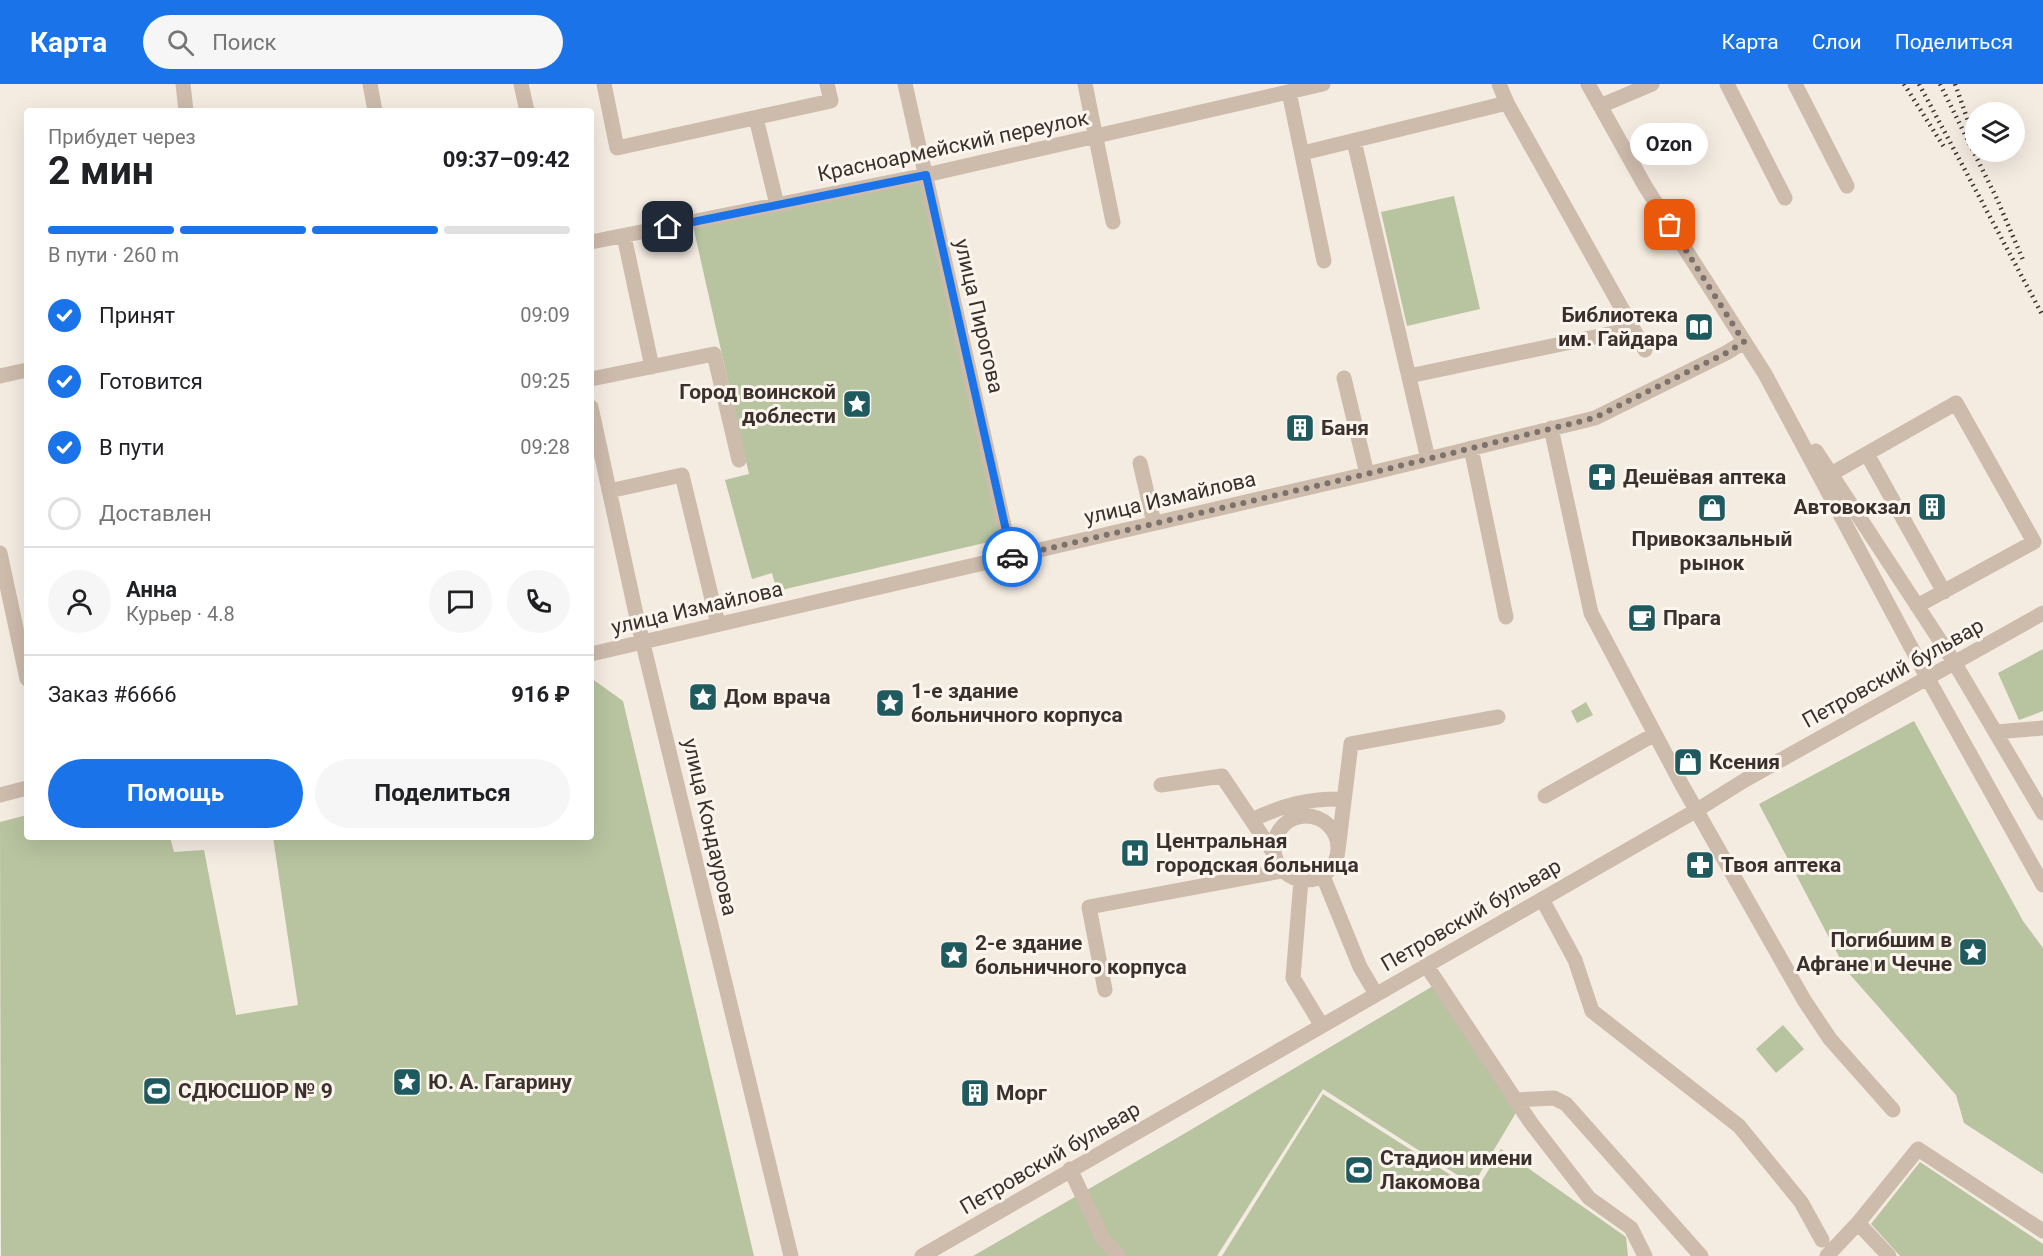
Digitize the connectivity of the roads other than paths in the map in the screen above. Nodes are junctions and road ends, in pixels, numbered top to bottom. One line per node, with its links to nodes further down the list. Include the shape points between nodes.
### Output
1 (183, 84): 17 (street)
2 (370, 84): 18 (street)
3 (521, 84): 19 (street)
4 (604, 84): 20 (street, via 617,148)
5 (827, 84): 20 (street, via 831,102)
6 (905, 84): 24 (street, улица Пирогова)
7 (1084, 84): 21 (street)
8 (1323, 84): 14 (street, Красноармейский переулок)
9 (1499, 84): 15 (street)
10 (1588, 84): 16 (street)
11 (1652, 84): 16 (street)
12 (1727, 84): 26 (street)
13 (1796, 84): 25 (street)
14 (1289, 92): 21 (street, Красноармейский переулок); 23 (street)
15 (1507, 102): 22 (street); 32 (street)
16 (1600, 106): 33 (street)
17 (186, 108)
18 (374, 108)
19 (526, 108)
20 (756, 118): 27 (street)
21 (1095, 136): 24 (street, Красноармейский переулок); 28 (street)
22 (1354, 141): 23 (street); 39 (street)
23 (1303, 153): 31 (street)
24 (926, 175): 27 (street, Красноармейский переулок); 54 (street, улица Пирогова)
25 (1847, 186)
26 (1785, 198)
27 (777, 205): 29 (street, Красноармейский переулок)
28 (1113, 222)
29 (624, 236): 30 (street, Красноармейский переулок); 35 (street)
30 (594, 241)
31 (1324, 261)
32 (1633, 328): 34 (street); 39 (street)
33 (1744, 342): 37 (street); 43 (street, улица Измайлова, via 1594,418)
34 (1645, 350)
35 (652, 367): 40 (street); 47 (street, via 714,354)
36 (24, 371): 38 (street)
37 (1765, 374): 50 (street); 64 (street)
38 (0, 376)
39 (1409, 376): 46 (street)
40 (594, 378)
41 (1344, 378): 49 (street)
42 (594, 421): 51 (street, улица Кондаурова)
43 (1551, 428): 44 (street, улица Измайлова); 68 (street, via 1591,613)
44 (1471, 448): 46 (street, улица Измайлова); 58 (street)
45 (1867, 454): 50 (street); 55 (street); 55 (street, via 1956,403 2034,542)
46 (1428, 459): 49 (street, улица Измайлова)
47 (738, 460)
48 (1140, 463): 52 (street)
49 (1367, 474): 52 (street, улица Измайлова)
50 (1831, 474): 56 (street)
51 (609, 491): 59 (street, via 681,476); 60 (street, улица Кондаурова)
52 (1154, 524): 54 (street, улица Измайлова)
53 (0, 553): 63 (street)
54 (1011, 557): 59 (street, улица Измайлова)
55 (1944, 592): 56 (street)
56 (1917, 606): 62 (street)
57 (2043, 613): 62 (street, Петровский бульвар)
58 (1506, 617)
59 (718, 624): 60 (street, улица Измайлова)
60 (643, 642): 61 (street, улица Измайлова); 94 (street, улица Кондаурова)
61 (594, 653)
62 (1954, 662): 64 (street, Петровский бульвар); 67 (street)
63 (24, 665)
64 (1926, 677): 74 (street, Петровский бульвар); 82 (street)
65 (1498, 717): 73 (street, via 1351,744)
66 (2043, 728): 67 (street)
67 (1996, 732): 75 (street)
68 (1655, 734): 72 (street); 74 (street)
69 (1161, 785): 76 (street, via 1222,776)
70 (24, 789): 71 (street)
71 (0, 795)
72 (1545, 796)
73 (1344, 799): 76 (street, via 1279,807); 77 (street)
74 (1697, 810): 83 (street, Петровский бульвар); 89 (street, via 1804,1000 1830,1039)
75 (2043, 813)
76 (1252, 820): 78 (street)
77 (1338, 850): 78 (street, via 1332,830 1324,822 1304,816 1294,818 1278,832); 80 (street, via 1336,860)
78 (1274, 852): 79 (street)
79 (1282, 871): 81 (street); 85 (street, via 1089,906)
80 (1323, 876): 81 (street); 86 (street, via 1360,967)
81 (1301, 880): 87 (street, via 1293,978)
82 (2041, 880)
83 (1542, 899): 84 (street, Петровский бульвар); 93 (street, via 1575,960 1592,1011 1739,1126 1801,1202)
84 (1426, 965): 86 (street, Петровский бульвар); 88 (street)
85 (1105, 990)
86 (1376, 994): 87 (street, Петровский бульвар)
87 (1322, 1026): 90 (street, Петровский бульвар)
88 (1515, 1100): 97 (street, via 1589,1198 1631,1228); 98 (street, via 1554,1098 1566,1104)
89 (1893, 1110)
90 (1070, 1169): 95 (street, Петровский бульвар); 96 (street, via 1103,1239)
91 (1858, 1223): 92 (street, via 1918,1149); 99 (street); 100 (street)
92 (2043, 1231)
93 (1822, 1240)
94 (791, 1256)
95 (922, 1256)
96 (1119, 1256)
97 (1645, 1256)
98 (1701, 1256)
99 (1827, 1256)
100 (1889, 1256)

